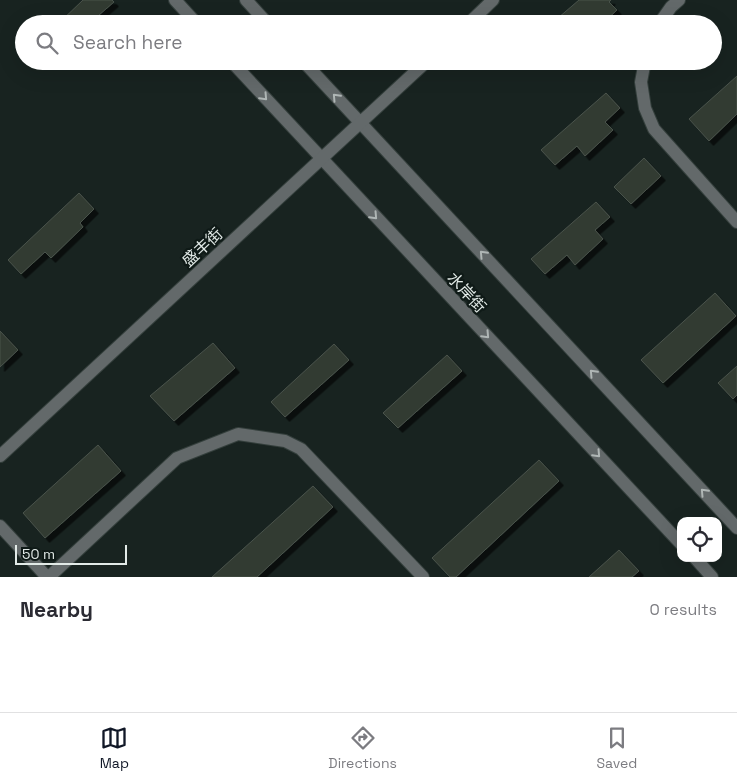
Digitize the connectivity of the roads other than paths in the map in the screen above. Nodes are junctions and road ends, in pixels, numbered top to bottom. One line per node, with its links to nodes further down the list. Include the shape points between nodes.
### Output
1 (175, 0): 5 (street)
2 (246, 0): 6 (street)
3 (493, 0): 7 (street)
4 (679, 0): 8 (street)
5 (189, 15)
6 (260, 15)
7 (477, 15)
8 (665, 15)
9 (239, 70): 14 (street, 水岸街, one-way to 14)
10 (311, 70): 13 (street, one-way to 10)
11 (417, 70): 13 (street, 盛丰街)
12 (643, 70): 15 (street, via 641,82 645,108 654,129)
13 (360, 123): 14 (street, 盛丰街); 18 (street, one-way to 13)
14 (321, 159): 16 (street, 盛丰街); 19 (street, 水岸街, one-way to 19)
15 (737, 222)
16 (0, 456)
17 (0, 526): 21 (street)
18 (737, 528)
19 (677, 540)
20 (698, 562): 23 (street)
21 (48, 577): 22 (street, via 177,458 238,434 285,441 301,449)
22 (423, 577)
23 (712, 577)

